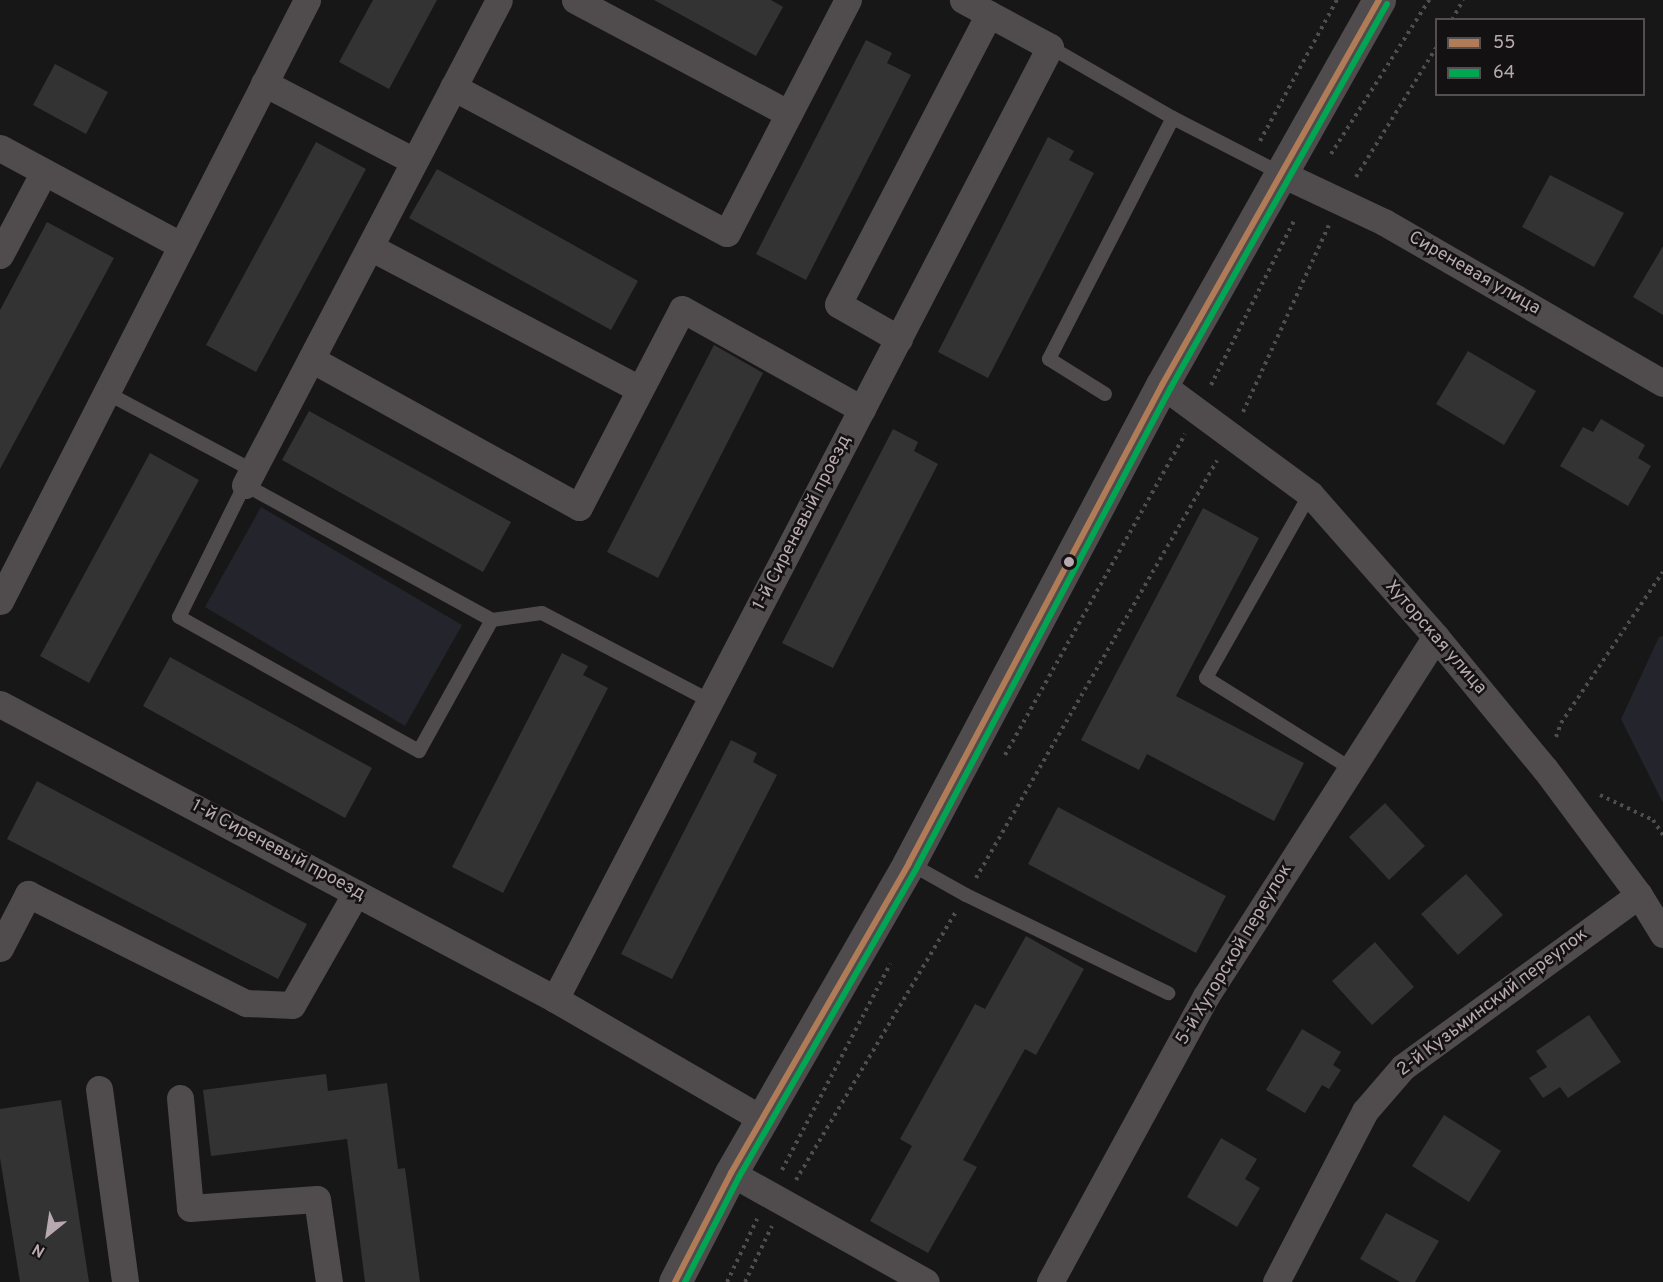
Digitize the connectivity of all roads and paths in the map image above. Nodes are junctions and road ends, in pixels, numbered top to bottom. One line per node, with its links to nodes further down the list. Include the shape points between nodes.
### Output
1 (307, 0): 13 (street)
2 (499, 0): 14 (street)
3 (574, 0): 15 (street)
4 (849, 0): 15 (street)
5 (963, 0): 9 (street)
6 (1378, 0): 20 (street)
7 (1429, 0): 20 (path)
8 (1463, 0): 10 (path)
9 (989, 14): 11 (street); 25 (street, via 838,304)
10 (1453, 18)
11 (1050, 47): 16 (lane); 25 (street, 1-й Сиреневый проезд)
12 (1435, 51): 21 (path)
13 (264, 83): 18 (street); 22 (street)
14 (453, 87): 15 (street, via 727,233); 18 (street)
15 (789, 114)
16 (1173, 118): 20 (lane); 31 (lane, via 1049,359)
17 (0, 148): 19 (street)
18 (414, 161): 23 (street)
19 (44, 172): 22 (street); 24 (street)
20 (1296, 181): 21 (street, Сиреневая улица); 28 (street); 33 (path)
21 (1340, 202): 27 (street, Сиреневая улица, via 1384,222); 34 (path)
22 (180, 245): 30 (street)
23 (370, 247): 26 (street); 29 (street)
24 (0, 255)
25 (899, 339): 32 (street, 1-й Сиреневый проезд)
26 (311, 359): 29 (street, via 579,507); 35 (street)
27 (1663, 383)
28 (1162, 385): 33 (street, Хуторская улица); 48 (street)
29 (639, 389): 32 (street, via 682,309)
30 (105, 392): 35 (lane, via 252,470); 38 (street)
31 (1105, 394)
32 (862, 409): 41 (street, 1-й Сиреневый проезд)
33 (1198, 411): 34 (street, Хуторская улица); 43 (path)
34 (1232, 435): 36 (street, Хуторская улица); 50 (path)
35 (245, 485): 39 (lane); 39 (lane, via 179,617 419,751)
36 (1310, 494): 40 (street, Хуторская улица); 44 (lane, via 1206,678)
37 (1663, 572): 45 (path, via 1561,723)
38 (0, 601)
39 (492, 620): 41 (lane, via 542,613)
40 (1436, 637): 44 (street, 5-й Хуторской переулок); 45 (street, Хуторская улица)
41 (710, 701): 56 (street, 1-й Сиреневый проезд)
42 (0, 704): 49 (street, 1-й Сиреневый проезд)
43 (1001, 762)
44 (1350, 768): 68 (street, 5-й Хуторской переулок, via 1206,996)
45 (1545, 769): 51 (street, Хуторская улица)
46 (1599, 795): 47 (path, via 1653,820)
47 (1663, 836)
48 (909, 863): 50 (lane); 59 (street)
49 (356, 893): 53 (street, via 292,1005 246,1004 28,894); 56 (street, 1-й Сиреневый проезд)
50 (966, 895): 55 (lane); 61 (path)
51 (1639, 895): 52 (street, Хуторская улица); 69 (street, 2-й Кузьминский переулок, via 1403,1067 1365,1111)
52 (1663, 934)
53 (0, 948)
54 (891, 961): 61 (path)
55 (1168, 993)
56 (555, 999): 59 (street, 1-й Сиреневый проезд)
57 (99, 1089): 62 (street)
58 (180, 1098): 63 (street, via 190,1208 317,1199)
59 (764, 1120): 60 (street)
60 (731, 1173): 61 (street); 64 (street)
61 (776, 1198): 65 (path); 66 (path); 67 (street)
62 (125, 1282)
63 (329, 1282)
64 (675, 1282)
65 (727, 1282)
66 (745, 1282)
67 (926, 1282)
68 (1050, 1282)
69 (1276, 1282)

